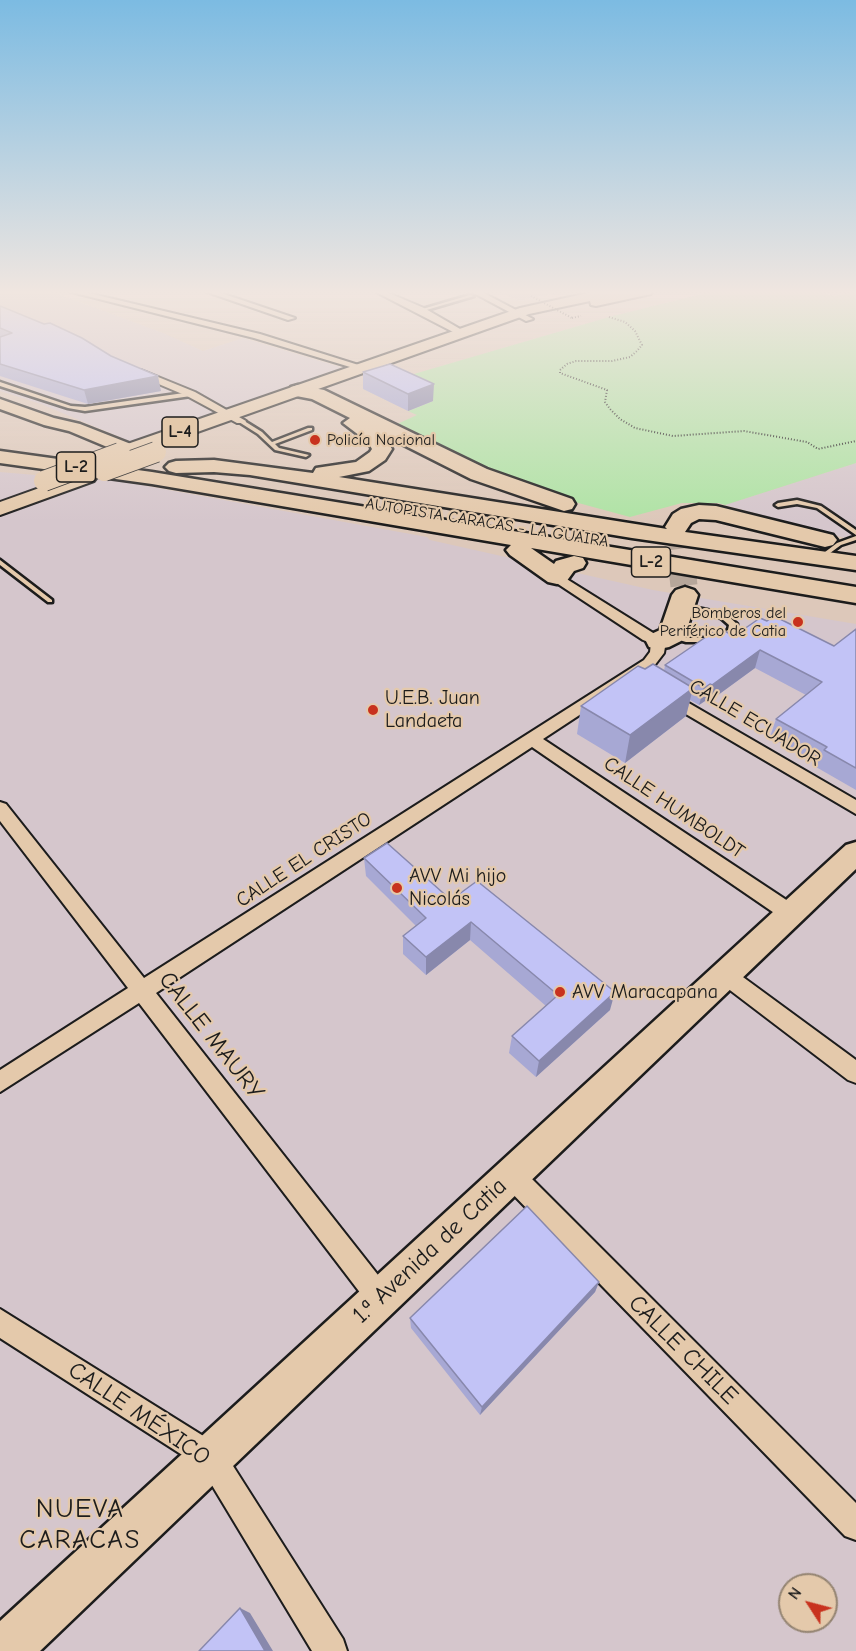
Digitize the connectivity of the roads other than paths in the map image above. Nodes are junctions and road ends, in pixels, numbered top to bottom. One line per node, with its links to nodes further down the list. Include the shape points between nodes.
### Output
1 (131, 368): 6 (street)
2 (363, 368): 7 (main road, L-4)
3 (378, 368): 7 (main road, L-4)
4 (0, 384): 6 (lane, via 85,409)
5 (0, 393): 10 (street, via 63,417)
6 (191, 394): 9 (street)
7 (306, 394): 9 (main road, L-4); 17 (highway, via 373,434 382,449 378,456 362,467 342,472); 23 (highway, via 479,474)
8 (0, 404): 10 (street)
9 (236, 418): 12 (lane); 14 (main road, L-4); 16 (main road, L-4)
10 (74, 427): 14 (street)
11 (310, 429): 12 (lane)
12 (271, 444): 15 (lane, via 289,453)
13 (1, 448): 16 (highway, AUTOPISTA CARACAS - LA GUAIRA / L-2); 16 (highway, AUTOPISTA CARACAS - LA GUAIRA / L-2)
14 (125, 452): 18 (main road, L-4, bridge)
15 (306, 455)
16 (154, 466): 17 (highway, AUTOPISTA CARACAS - LA GUAIRA / L-2); 20 (main road, L-4, bridge, via 87,477); 22 (highway, AUTOPISTA CARACAS - LA GUAIRA / L-2); 24 (highway, AUTOPISTA CARACAS - LA GUAIRA / L-2)
17 (250, 469): 23 (highway, AUTOPISTA CARACAS - LA GUAIRA / L-2)
18 (0, 498)
19 (778, 505): 25 (lane, via 797,502 819,507)
20 (0, 509)
21 (677, 527): 25 (highway, via 689,514 716,513)
22 (447, 529): 29 (highway, AUTOPISTA CARACAS - LA GUAIRA / L-2, via 470,540 518,550); 31 (highway, AUTOPISTA CARACAS - LA GUAIRA / L-2)
23 (642, 532): 24 (highway, L-2); 26 (highway, AUTOPISTA CARACAS - LA GUAIRA / L-2)
24 (558, 534): 30 (highway, AUTOPISTA CARACAS - LA GUAIRA / L-2)
25 (852, 541): 26 (lane)
26 (820, 558): 28 (highway, AUTOPISTA CARACAS - LA GUAIRA / L-2)
27 (0, 562): 32 (lane)
28 (856, 563)
29 (565, 570): 34 (highway, AUTOPISTA CARACAS - LA GUAIRA / L-2, via 678,584); 35 (street, via 648,637)
30 (856, 582)
31 (856, 595)
32 (50, 601)
33 (684, 602): 35 (highway); 35 (lane, via 723,616 732,624 731,631 712,640)
34 (856, 614)
35 (666, 638): 36 (street, CALLE EL CRISTO, via 649,663)
36 (643, 681): 37 (street, CALLE EL CRISTO); 39 (street, CALLE ECUADOR)
37 (532, 739): 41 (street, CALLE HUMBOLDT); 43 (street, CALLE EL CRISTO)
38 (0, 808): 43 (street, CALLE MAURY)
39 (856, 808)
40 (856, 852): 41 (street, 1.ª Avenida de Catia)
41 (790, 913): 42 (street, 1.ª Avenida de Catia)
42 (725, 975): 44 (street); 46 (street, 1.ª Avenida de Catia)
43 (142, 991): 45 (street, CALLE EL CRISTO); 47 (street, CALLE MAURY)
44 (856, 1073)
45 (0, 1082)
46 (511, 1175): 47 (street, 1.ª Avenida de Catia); 50 (street, CALLE CHILE)
47 (380, 1298): 49 (street, 1.ª Avenida de Catia)
48 (0, 1322): 49 (street, CALLE MÉXICO)
49 (211, 1457): 51 (street, 1.ª Avenida de Catia); 52 (street, CALLE MÉXICO)
50 (856, 1525)
51 (4, 1651)
52 (331, 1651)

